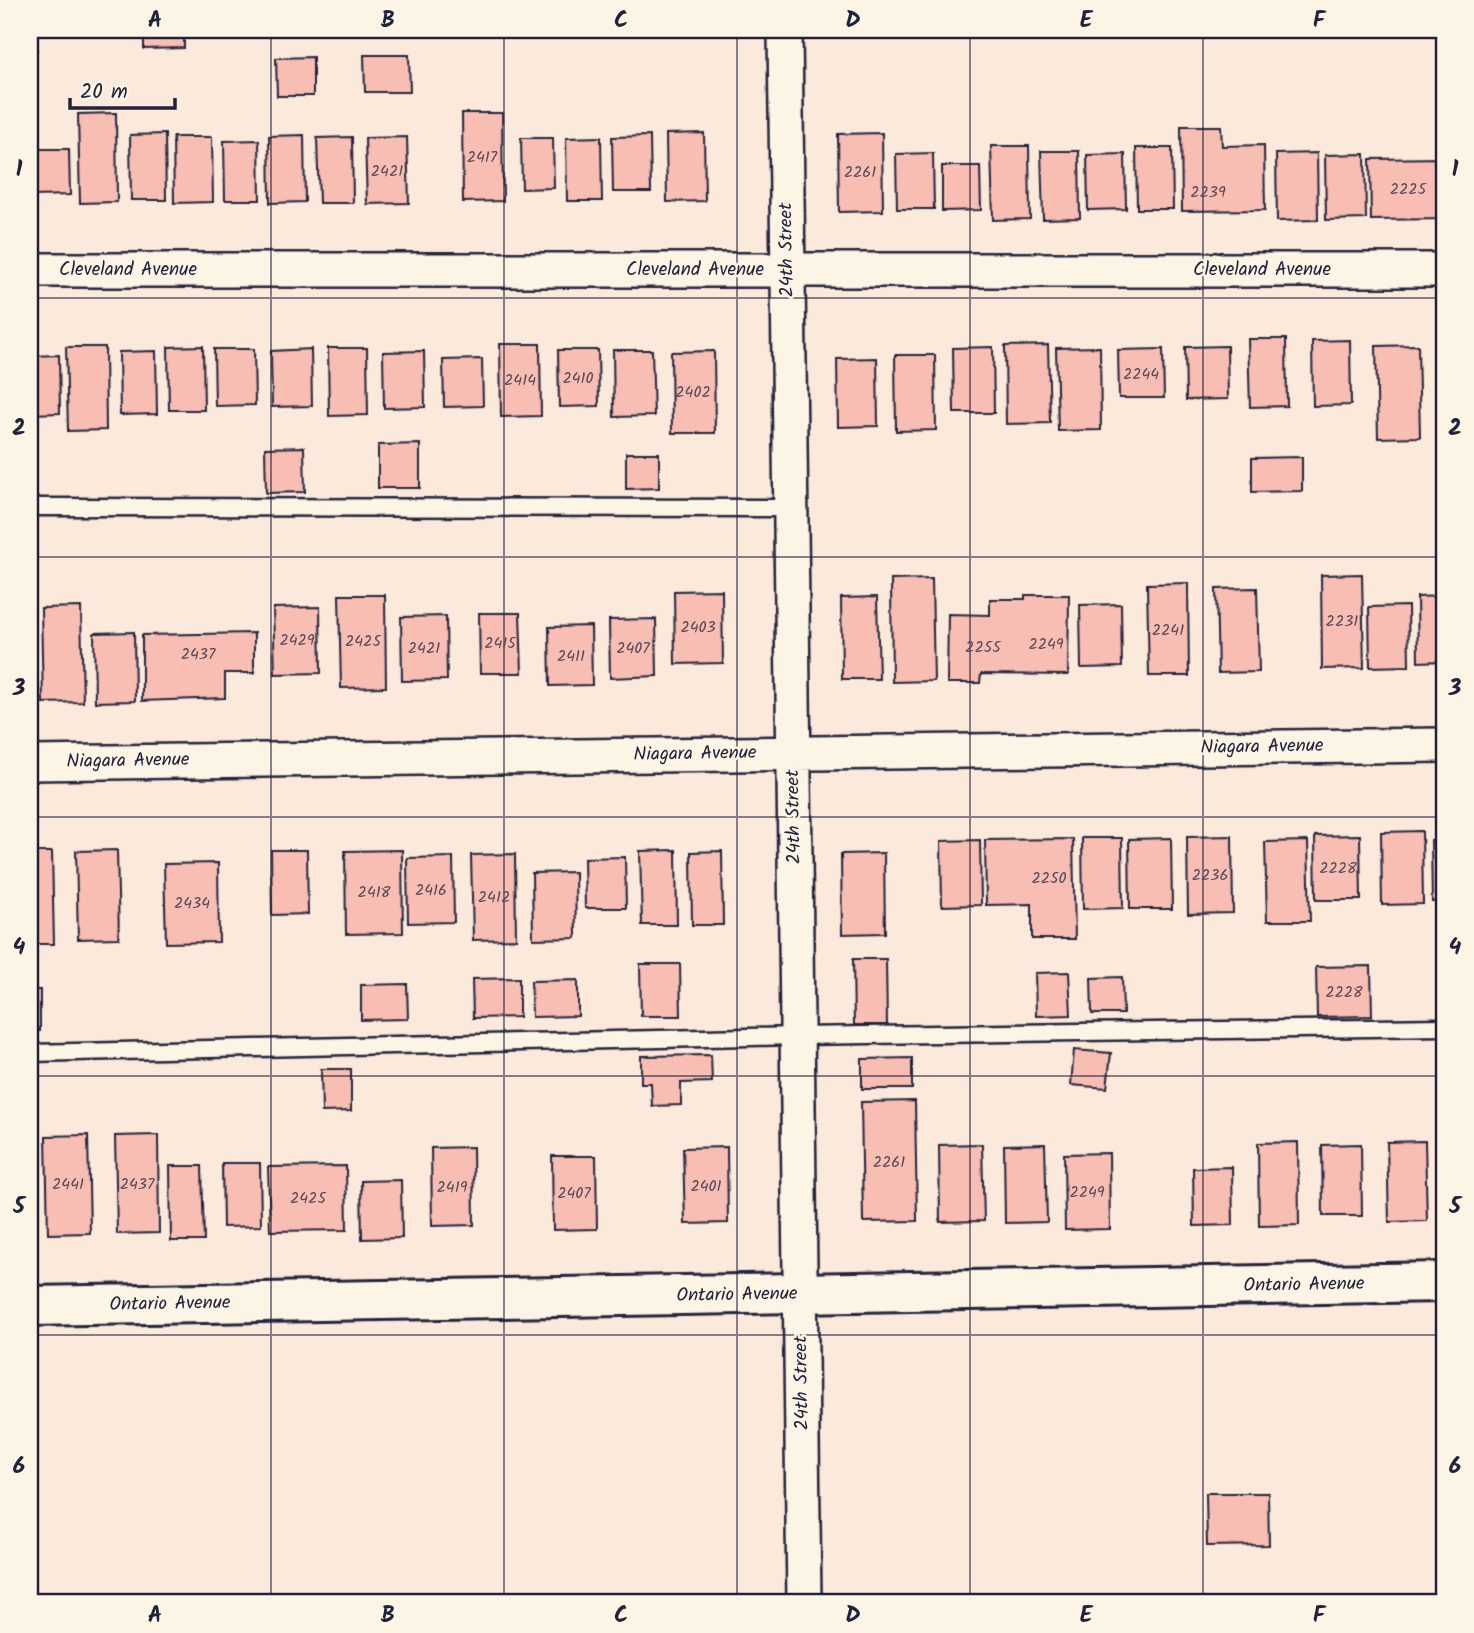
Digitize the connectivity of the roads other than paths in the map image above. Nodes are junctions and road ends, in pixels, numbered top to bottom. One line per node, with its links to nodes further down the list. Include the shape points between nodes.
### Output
1 (785, 30): 3 (street, 24th Street)
2 (30, 270): 3 (street, Cleveland Avenue)
3 (788, 270): 4 (street, Cleveland Avenue); 6 (street, 24th Street)
4 (1444, 270)
5 (30, 507): 6 (lane)
6 (791, 508): 8 (street, 24th Street)
7 (1444, 745): 8 (street, Niagara Avenue)
8 (794, 752): 9 (street, Niagara Avenue); 11 (street, 24th Street)
9 (30, 763)
10 (1444, 1027): 11 (lane)
11 (797, 1036): 12 (lane); 14 (street, 24th Street)
12 (30, 1053)
13 (1444, 1282): 14 (main road, Ontario Avenue)
14 (800, 1294): 15 (main road, Ontario Avenue); 16 (street, 24th Street)
15 (30, 1306)
16 (804, 1603)

